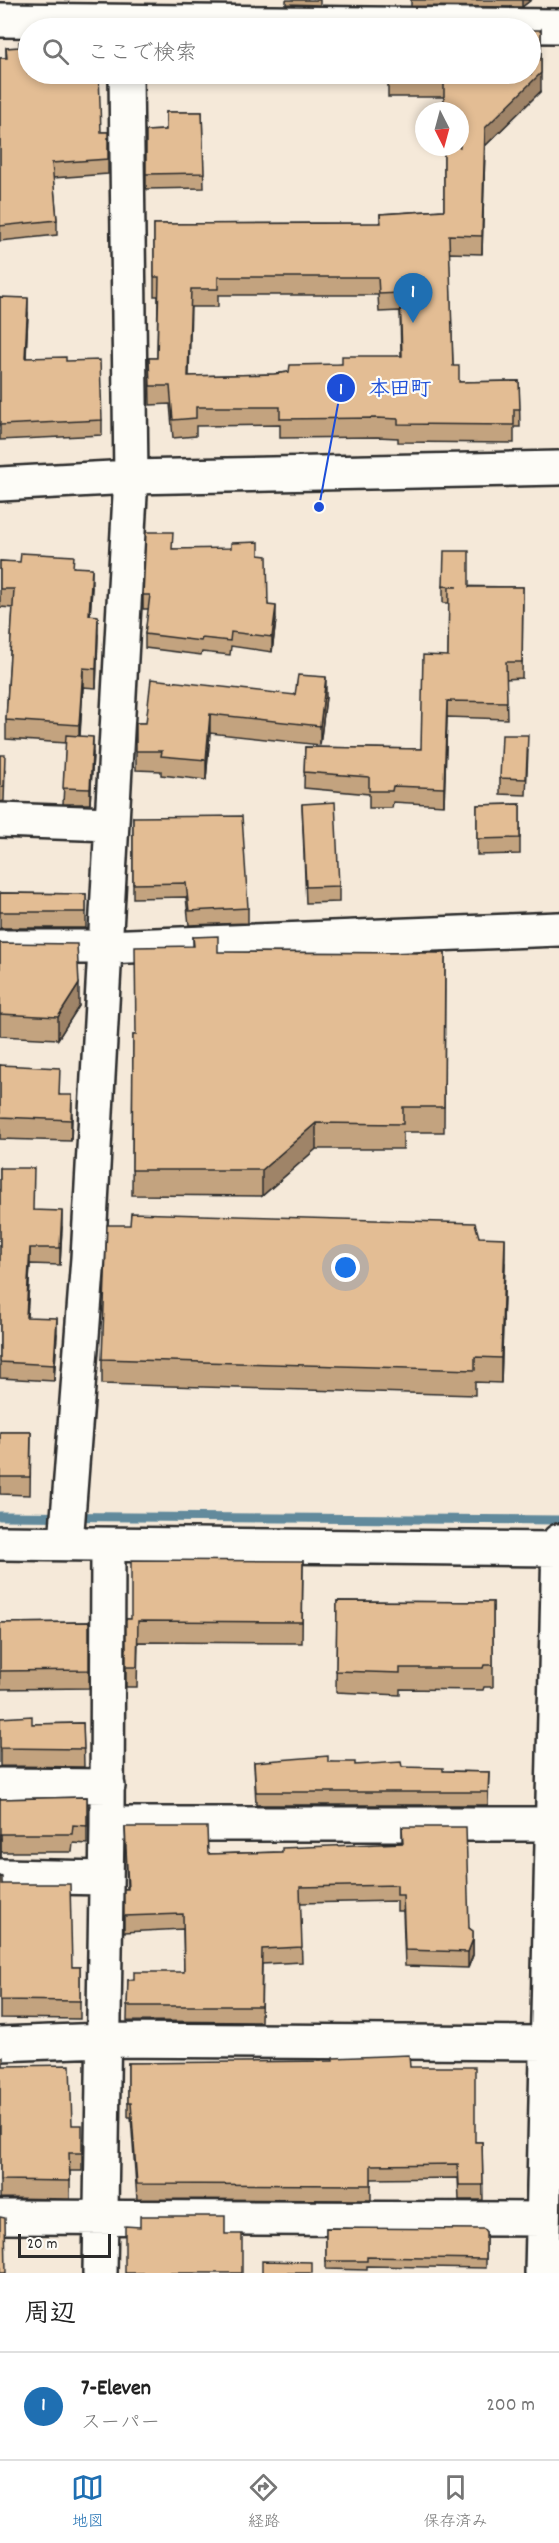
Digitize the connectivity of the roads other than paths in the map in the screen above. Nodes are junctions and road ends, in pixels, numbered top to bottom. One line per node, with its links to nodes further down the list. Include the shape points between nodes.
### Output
1 (126, 17): 2 (street); 3 (street)
2 (84, 18)
3 (174, 18)
4 (0, 20): 5 (street)
5 (18, 20)
6 (541, 26): 7 (street)
7 (559, 26)
8 (126, 84): 10 (street)
9 (559, 468): 10 (street)
10 (131, 477): 11 (street); 13 (street)
11 (0, 484)
12 (0, 820): 13 (street)
13 (111, 824): 16 (street)
14 (559, 929): 16 (street)
15 (0, 947): 16 (street)
16 (104, 947): 19 (street, via 88,1258)
17 (559, 1541): 21 (street)
18 (0, 1543): 19 (street)
19 (66, 1543): 20 (street)
20 (108, 1545): 21 (street); 24 (street)
21 (559, 1549): 22 (street)
22 (556, 1708): 26 (street)
23 (0, 1785): 24 (street)
24 (108, 1786): 25 (street)
25 (107, 1824): 26 (street); 28 (street)
26 (553, 1824): 30 (street)
27 (0, 1876): 28 (street)
28 (106, 1878): 29 (street)
29 (103, 2040): 30 (street); 31 (street); 33 (street)
30 (547, 2043): 34 (street)
31 (0, 2044)
32 (0, 2217): 33 (street)
33 (99, 2218): 34 (street); 35 (street)
34 (543, 2219): 36 (street)
35 (100, 2273)
36 (542, 2273)

